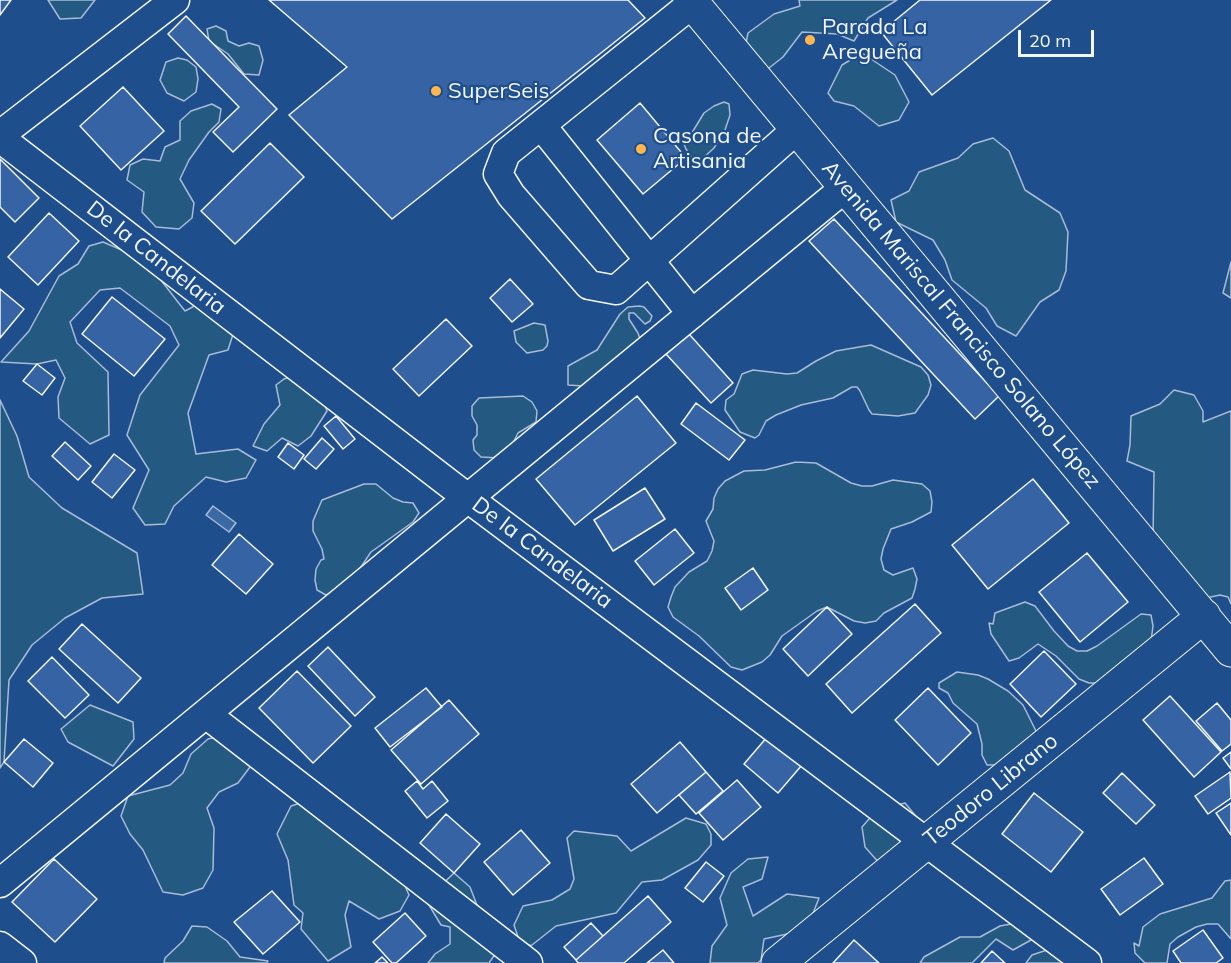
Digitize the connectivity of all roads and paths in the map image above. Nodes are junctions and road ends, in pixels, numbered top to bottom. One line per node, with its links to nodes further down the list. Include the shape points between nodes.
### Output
1 (175, 0): 5 (street)
2 (692, 2): 3 (street); 4 (main road, Avenida Mariscal Francisco Solano López)
3 (541, 125): 7 (street); 7 (street, via 506,153 498,174 511,195 589,285 616,290)
4 (797, 129): 6 (main road, Avenida Mariscal Francisco Solano López); 7 (street)
5 (0, 137): 9 (street, De la Candelaria)
6 (846, 187): 8 (street); 10 (main road, Avenida Mariscal Francisco Solano López)
7 (649, 262): 8 (street)
8 (692, 314): 9 (street)
9 (469, 499): 12 (street); 13 (street, De la Candelaria)
10 (1204, 616): 11 (main road, Avenida Mariscal Francisco Solano López); 13 (main road, Teodoro Librano)
11 (1231, 650)
12 (206, 714): 14 (street); 17 (street)
13 (926, 843): 18 (main road, Teodoro Librano); 19 (street, De la Candelaria)
14 (0, 883)
15 (0, 946): 16 (street)
16 (22, 963)
17 (528, 963)
18 (778, 963)
19 (1087, 963)

